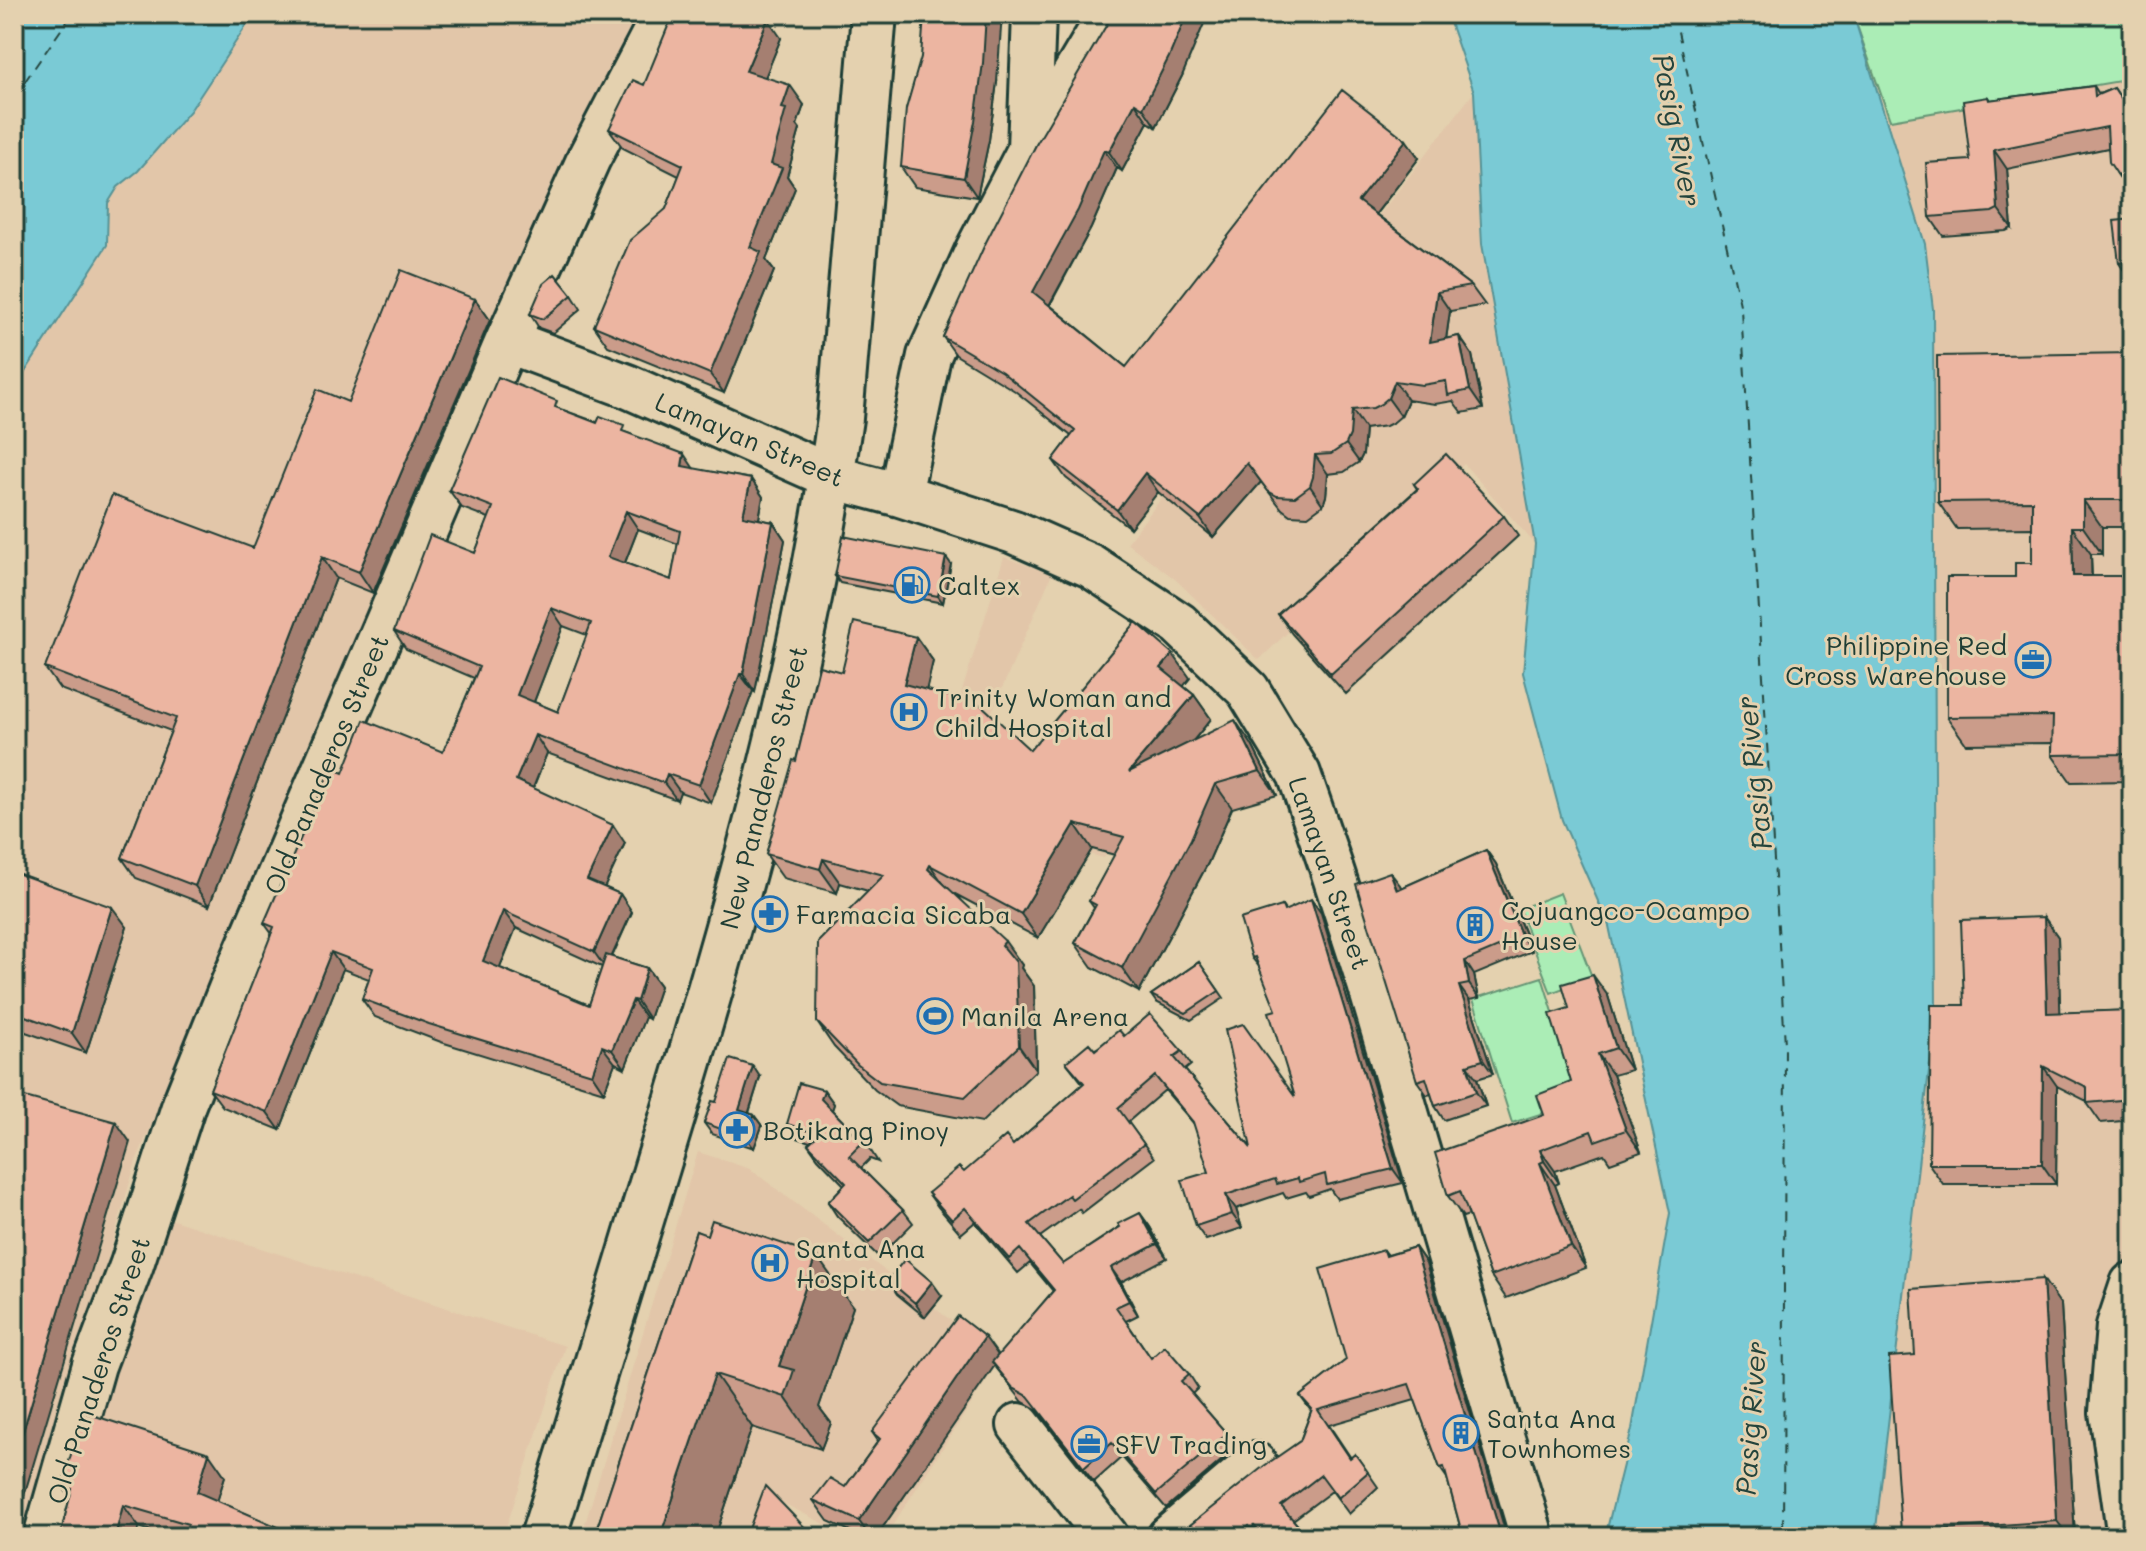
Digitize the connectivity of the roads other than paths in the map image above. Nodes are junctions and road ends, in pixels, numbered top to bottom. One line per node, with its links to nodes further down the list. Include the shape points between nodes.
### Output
1 (664, 14): 6 (street, Old Panaderos Street, via 589,158)
2 (874, 14): 7 (main road, New Panaderos Street)
3 (1034, 14): 5 (street)
4 (1110, 14): 5 (street)
5 (1029, 150): 8 (street, via 929,356)
6 (507, 341): 7 (street, Lamayan Street, via 627,386); 12 (street, Old Panaderos Street, via 184,1104 94,1365)
7 (832, 477): 8 (street, Lamayan Street); 13 (main road, New Panaderos Street, via 761,815)
8 (900, 495): 16 (street, Lamayan Street, via 1014,532 1091,566 1179,624 1248,690 1299,774 1369,984)
9 (2132, 1284): 17 (street, via 2118,1326 2111,1412)
10 (1019, 1425): 14 (street)
11 (1255, 1464): 15 (street)
12 (45, 1537)
13 (543, 1537)
14 (1107, 1537)
15 (1169, 1537)
16 (1532, 1537)
17 (2129, 1537)

